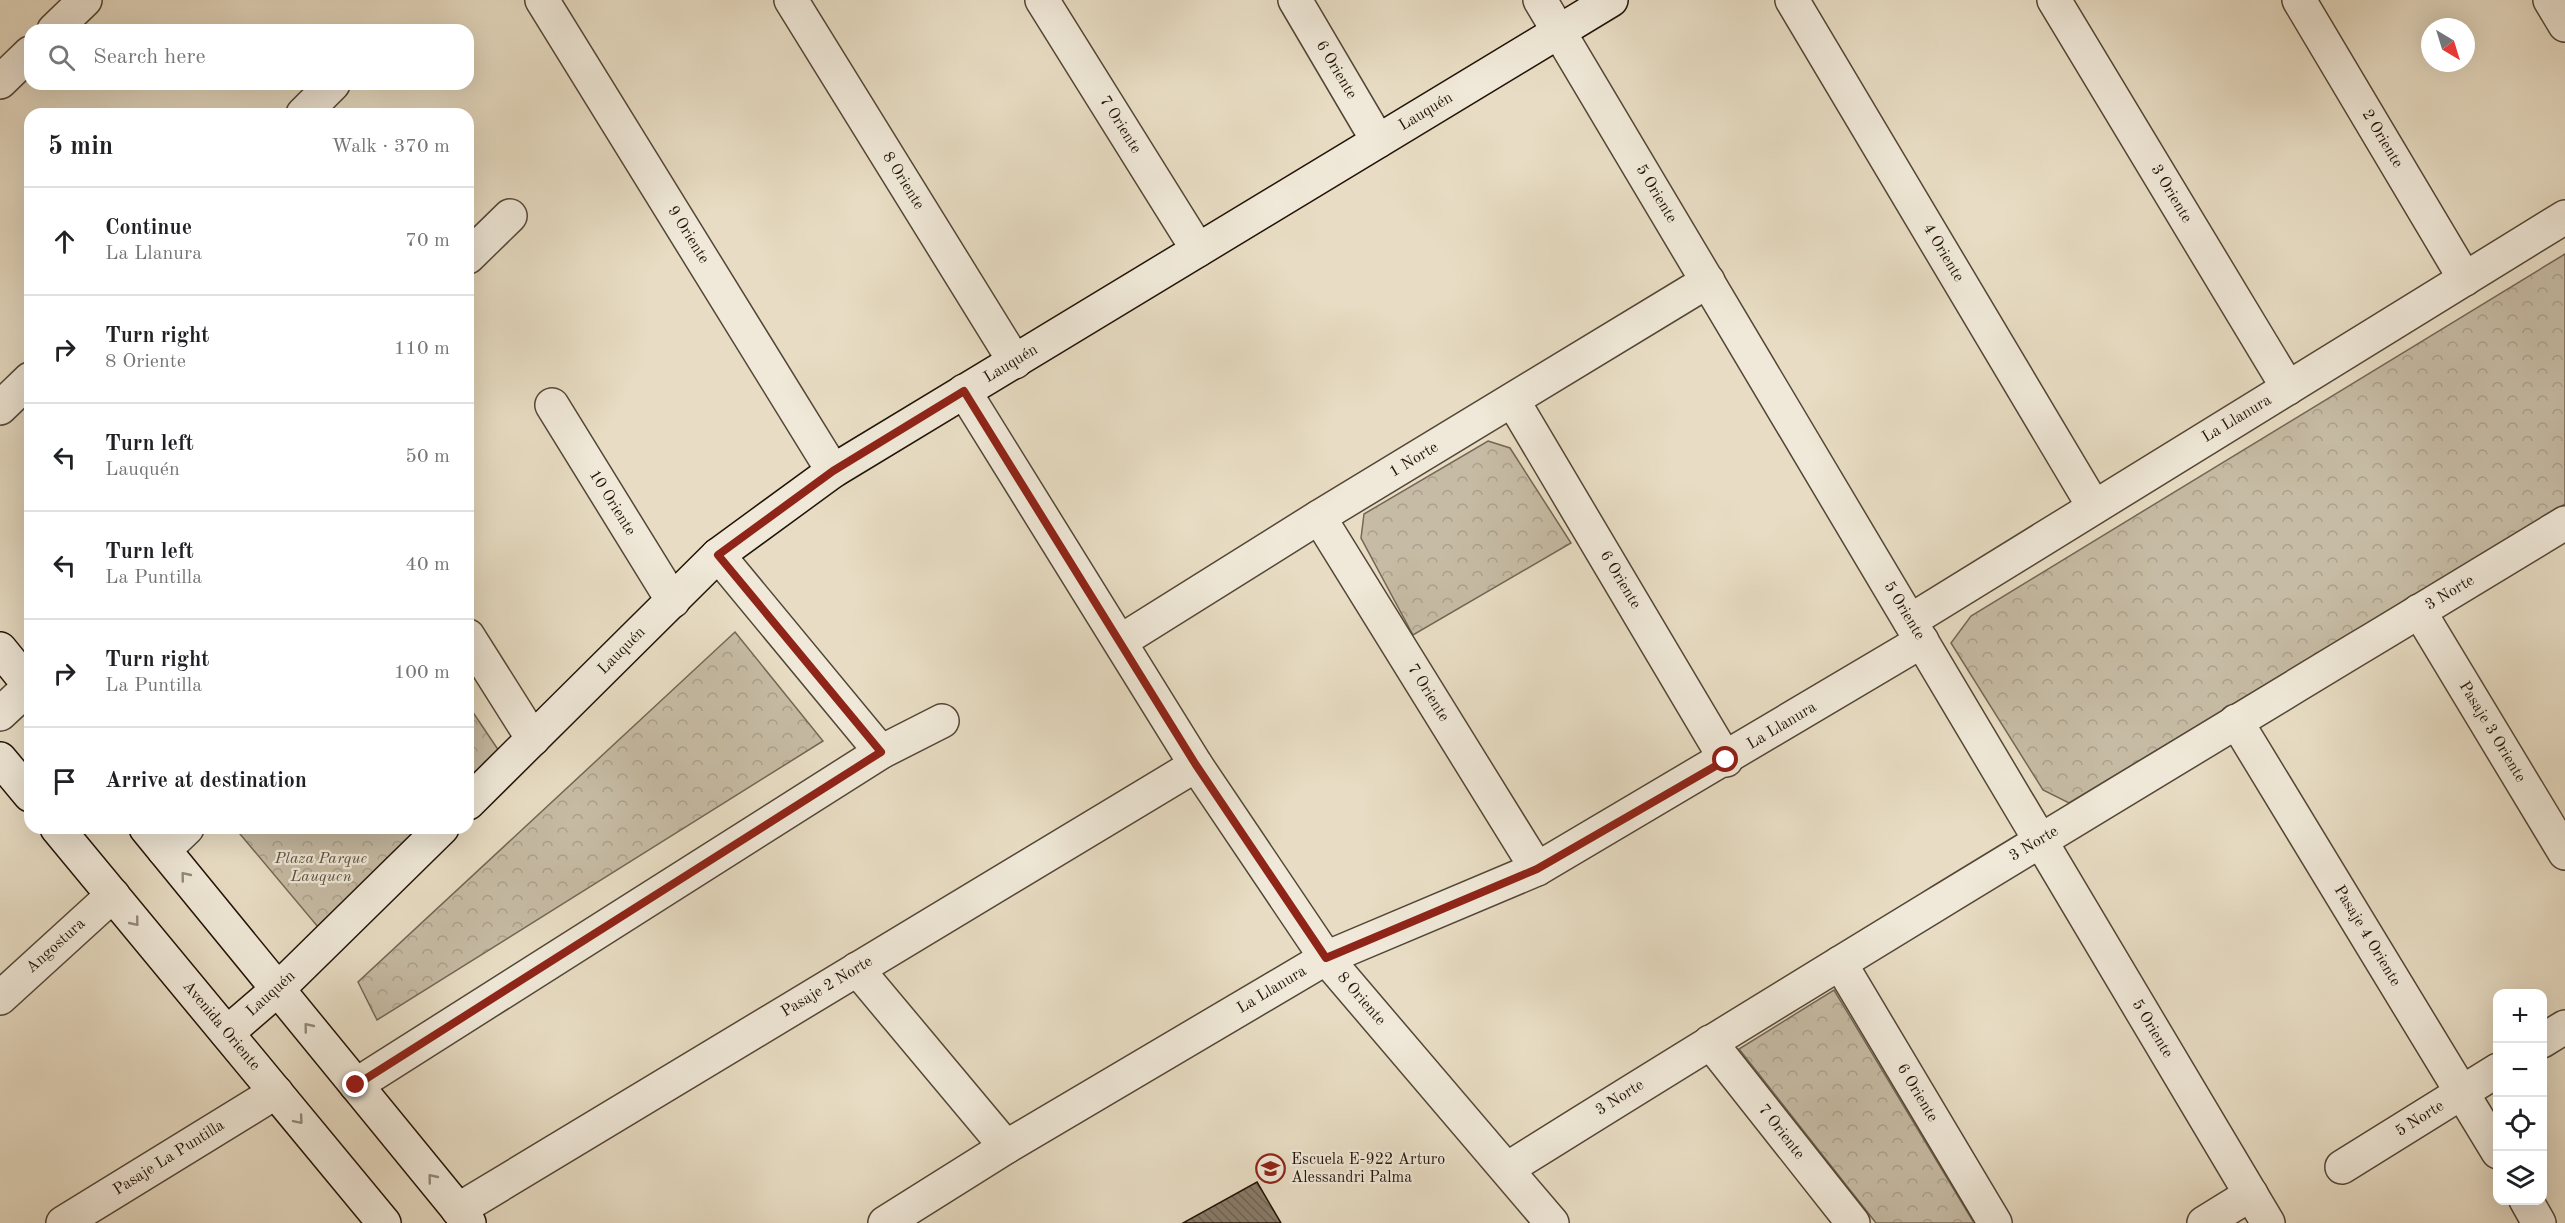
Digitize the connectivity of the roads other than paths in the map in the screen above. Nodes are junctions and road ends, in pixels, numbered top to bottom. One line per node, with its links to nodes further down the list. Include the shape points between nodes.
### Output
1 (85, 0): 12 (street)
2 (542, 0): 33 (street, 9 Oriente)
3 (791, 0): 26 (street, 8 Oriente)
4 (1042, 0): 22 (street, 7 Oriente)
5 (1295, 0): 19 (street, 6 Oriente)
6 (1540, 0): 14 (street, 5 Oriente)
7 (1611, 0): 14 (street, Lauquén)
8 (1792, 0): 34 (street, 4 Oriente)
9 (2054, 0): 28 (street, 3 Oriente)
10 (2299, 0): 24 (street, 2 Oriente)
11 (2550, 0): 13 (street)
12 (60, 24)
13 (2565, 25)
14 (1559, 31): 19 (street, Lauquén); 25 (street, 5 Oriente)
15 (24, 59): 16 (street)
16 (0, 82)
17 (327, 90): 18 (street)
18 (309, 108)
19 (1378, 141): 22 (street, Lauquén)
20 (510, 216): 23 (street)
21 (2565, 217): 24 (street, La Llanura)
22 (1198, 250): 26 (street, Lauquén)
23 (474, 251)
24 (2465, 279): 28 (street, La Llanura)
25 (1708, 282): 30 (street, 1 Norte); 40 (street, 5 Oriente)
26 (1015, 362): 29 (street, Lauquén)
27 (24, 385): 32 (street)
28 (2288, 388): 34 (street, La Llanura)
29 (964, 391): 33 (street, Lauquén); 41 (street, 8 Oriente)
30 (1514, 401): 35 (street, 1 Norte); 52 (street, 6 Oriente)
31 (552, 405): 38 (street, 10 Oriente)
32 (0, 408)
33 (833, 471): 37 (street, Lauquén)
34 (2094, 507): 40 (street, La Llanura)
35 (1318, 517): 41 (street, 1 Norte); 61 (street, 7 Oriente)
36 (2565, 523): 39 (street, 3 Norte)
37 (718, 555): 38 (street, Lauquén); 50 (street)
38 (673, 601): 49 (street, Lauquén)
39 (2419, 611): 48 (street, 3 Norte); 60 (street, Pasaje 3 Oriente)
40 (1916, 631): 52 (street, La Llanura); 59 (street, 5 Oriente)
41 (1121, 641): 53 (street, 8 Oriente)
42 (474, 646): 49 (street)
43 (0, 649): 44 (street)
44 (24, 679)
45 (24, 692): 46 (street)
46 (0, 714)
47 (942, 721): 50 (street)
48 (2236, 721): 59 (street, 3 Norte); 75 (street, Pasaje 4 Oriente)
49 (533, 740): 55 (street, Lauquén)
50 (881, 752): 73 (street)
51 (0, 759): 54 (street)
52 (1726, 760): 61 (street, La Llanura)
53 (1196, 765): 63 (street, 8 Oriente); 65 (street, Pasaje 2 Norte)
54 (24, 788)
55 (474, 797)
56 (62, 834): 62 (street, Avenida Oriente)
57 (436, 834): 66 (street, Lauquén)
58 (166, 835): 66 (street, one-way to 58)
59 (2040, 841): 64 (street, 3 Norte); 80 (street, 5 Oriente)
60 (2565, 853)
61 (1537, 869): 63 (street, La Llanura)
62 (113, 895): 67 (street, Angostura); 69 (street, Avenida Oriente, one-way to 69)
63 (1326, 958): 76 (street, La Llanura); 79 (street, 8 Oriente)
64 (1840, 963): 71 (street, 3 Norte); 88 (street, 6 Oriente)
65 (857, 969): 76 (street); 82 (street, Pasaje 2 Norte)
66 (278, 989): 69 (street, Lauquén); 73 (street, one-way to 66)
67 (0, 998)
68 (2565, 1027): 70 (street)
69 (227, 1033): 74 (street, Avenida Oriente)
70 (2547, 1038)
71 (1710, 1042): 79 (street, 3 Norte); 87 (street, 7 Oriente)
72 (2493, 1073): 75 (street, 5 Norte)
73 (356, 1085): 82 (street, one-way to 73)
74 (276, 1092): 83 (street, Pasaje La Puntilla); 84 (street, Avenida Oriente, one-way to 84)
75 (2462, 1092): 77 (street, Pasaje 4 Oriente); 78 (street, 5 Norte)
76 (1006, 1148): 85 (street, La Llanura)
77 (2497, 1151)
78 (2342, 1167)
79 (1507, 1169): 86 (street, 8 Oriente)
80 (2251, 1194): 89 (street); 90 (street, 5 Oriente)
81 (2529, 1205): 91 (street)
82 (463, 1216)
83 (63, 1223)
84 (384, 1223)
85 (885, 1223)
86 (1552, 1223)
87 (1853, 1223)
88 (1995, 1223)
89 (2204, 1223)
90 (2268, 1223)
91 (2539, 1223)

